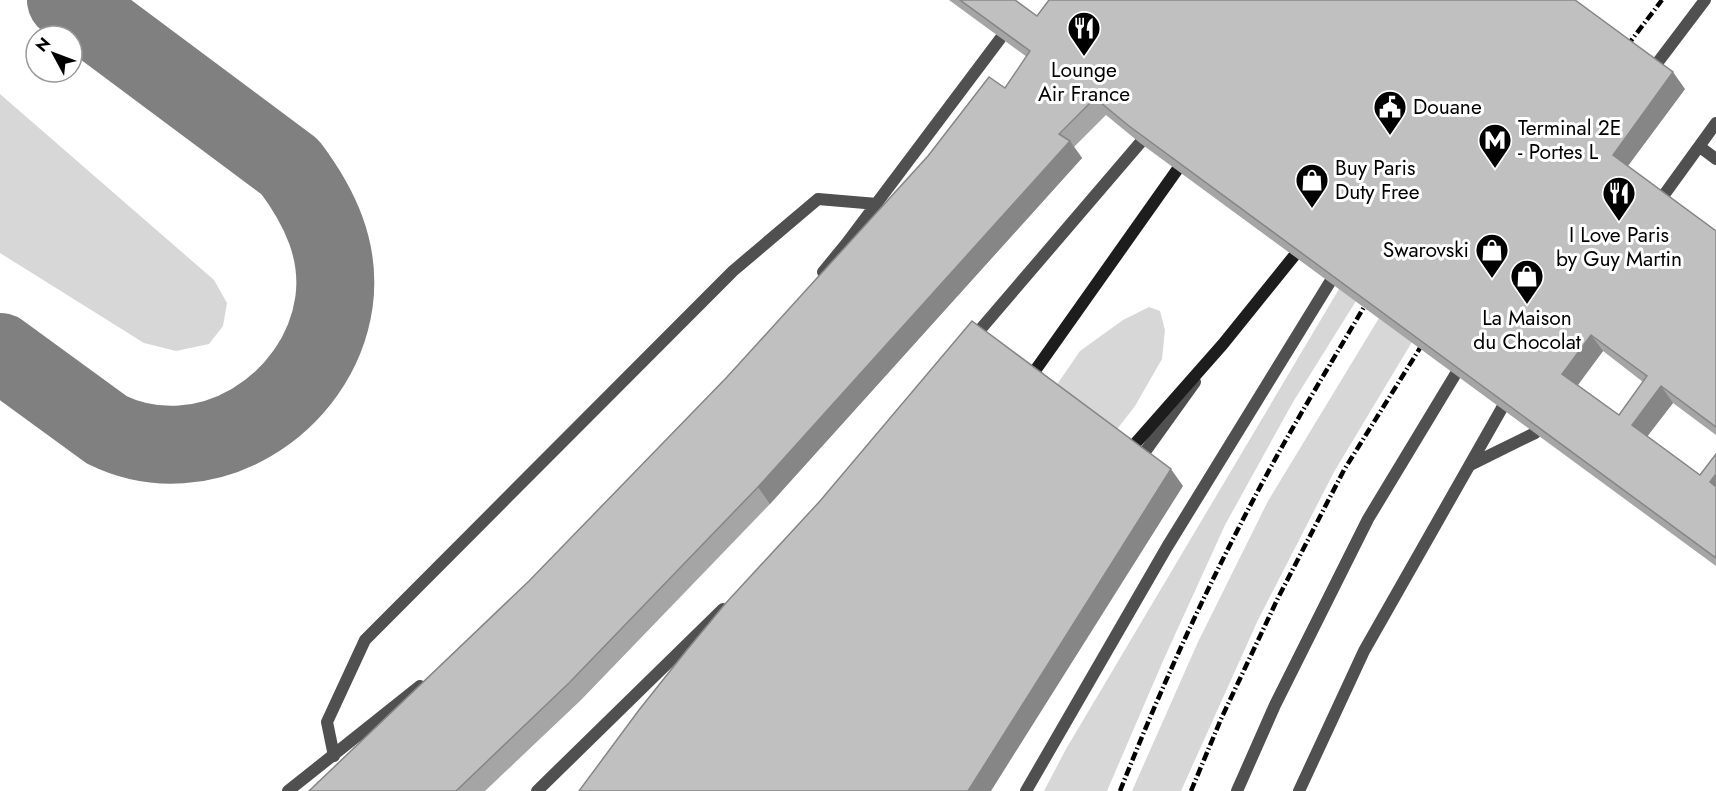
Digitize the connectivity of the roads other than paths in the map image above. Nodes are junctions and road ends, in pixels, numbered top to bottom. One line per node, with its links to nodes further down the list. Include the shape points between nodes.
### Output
1 (1705, 0): 3 (lane)
2 (1000, 39): 10 (lane)
3 (1655, 66)
4 (1716, 123): 6 (lane)
5 (1140, 143): 15 (lane)
6 (1700, 147): 7 (lane); 9 (lane)
7 (1716, 159)
8 (1177, 170): 17 (main road)
9 (1661, 199)
10 (877, 204): 12 (lane); 25 (lane, via 818,199 733,271 365,640 327,722)
11 (1294, 256): 14 (main road)
12 (818, 279)
13 (1330, 282): 30 (lane, via 1167,547)
14 (1223, 344): 21 (main road); 22 (lane)
15 (967, 345)
16 (1455, 375): 31 (lane, via 1368,519 1275,705)
17 (1022, 388)
18 (1502, 408): 20 (lane)
19 (1534, 433): 20 (lane)
20 (1468, 465): 32 (lane, via 1364,651)
21 (1114, 467)
22 (1126, 478)
23 (732, 600): 29 (lane)
24 (431, 677): 25 (lane)
25 (334, 756): 26 (lane)
26 (303, 780): 27 (lane); 28 (lane)
27 (288, 791)
28 (311, 791)
29 (537, 791)
30 (1026, 791)
31 (1237, 791)
32 (1299, 791)

